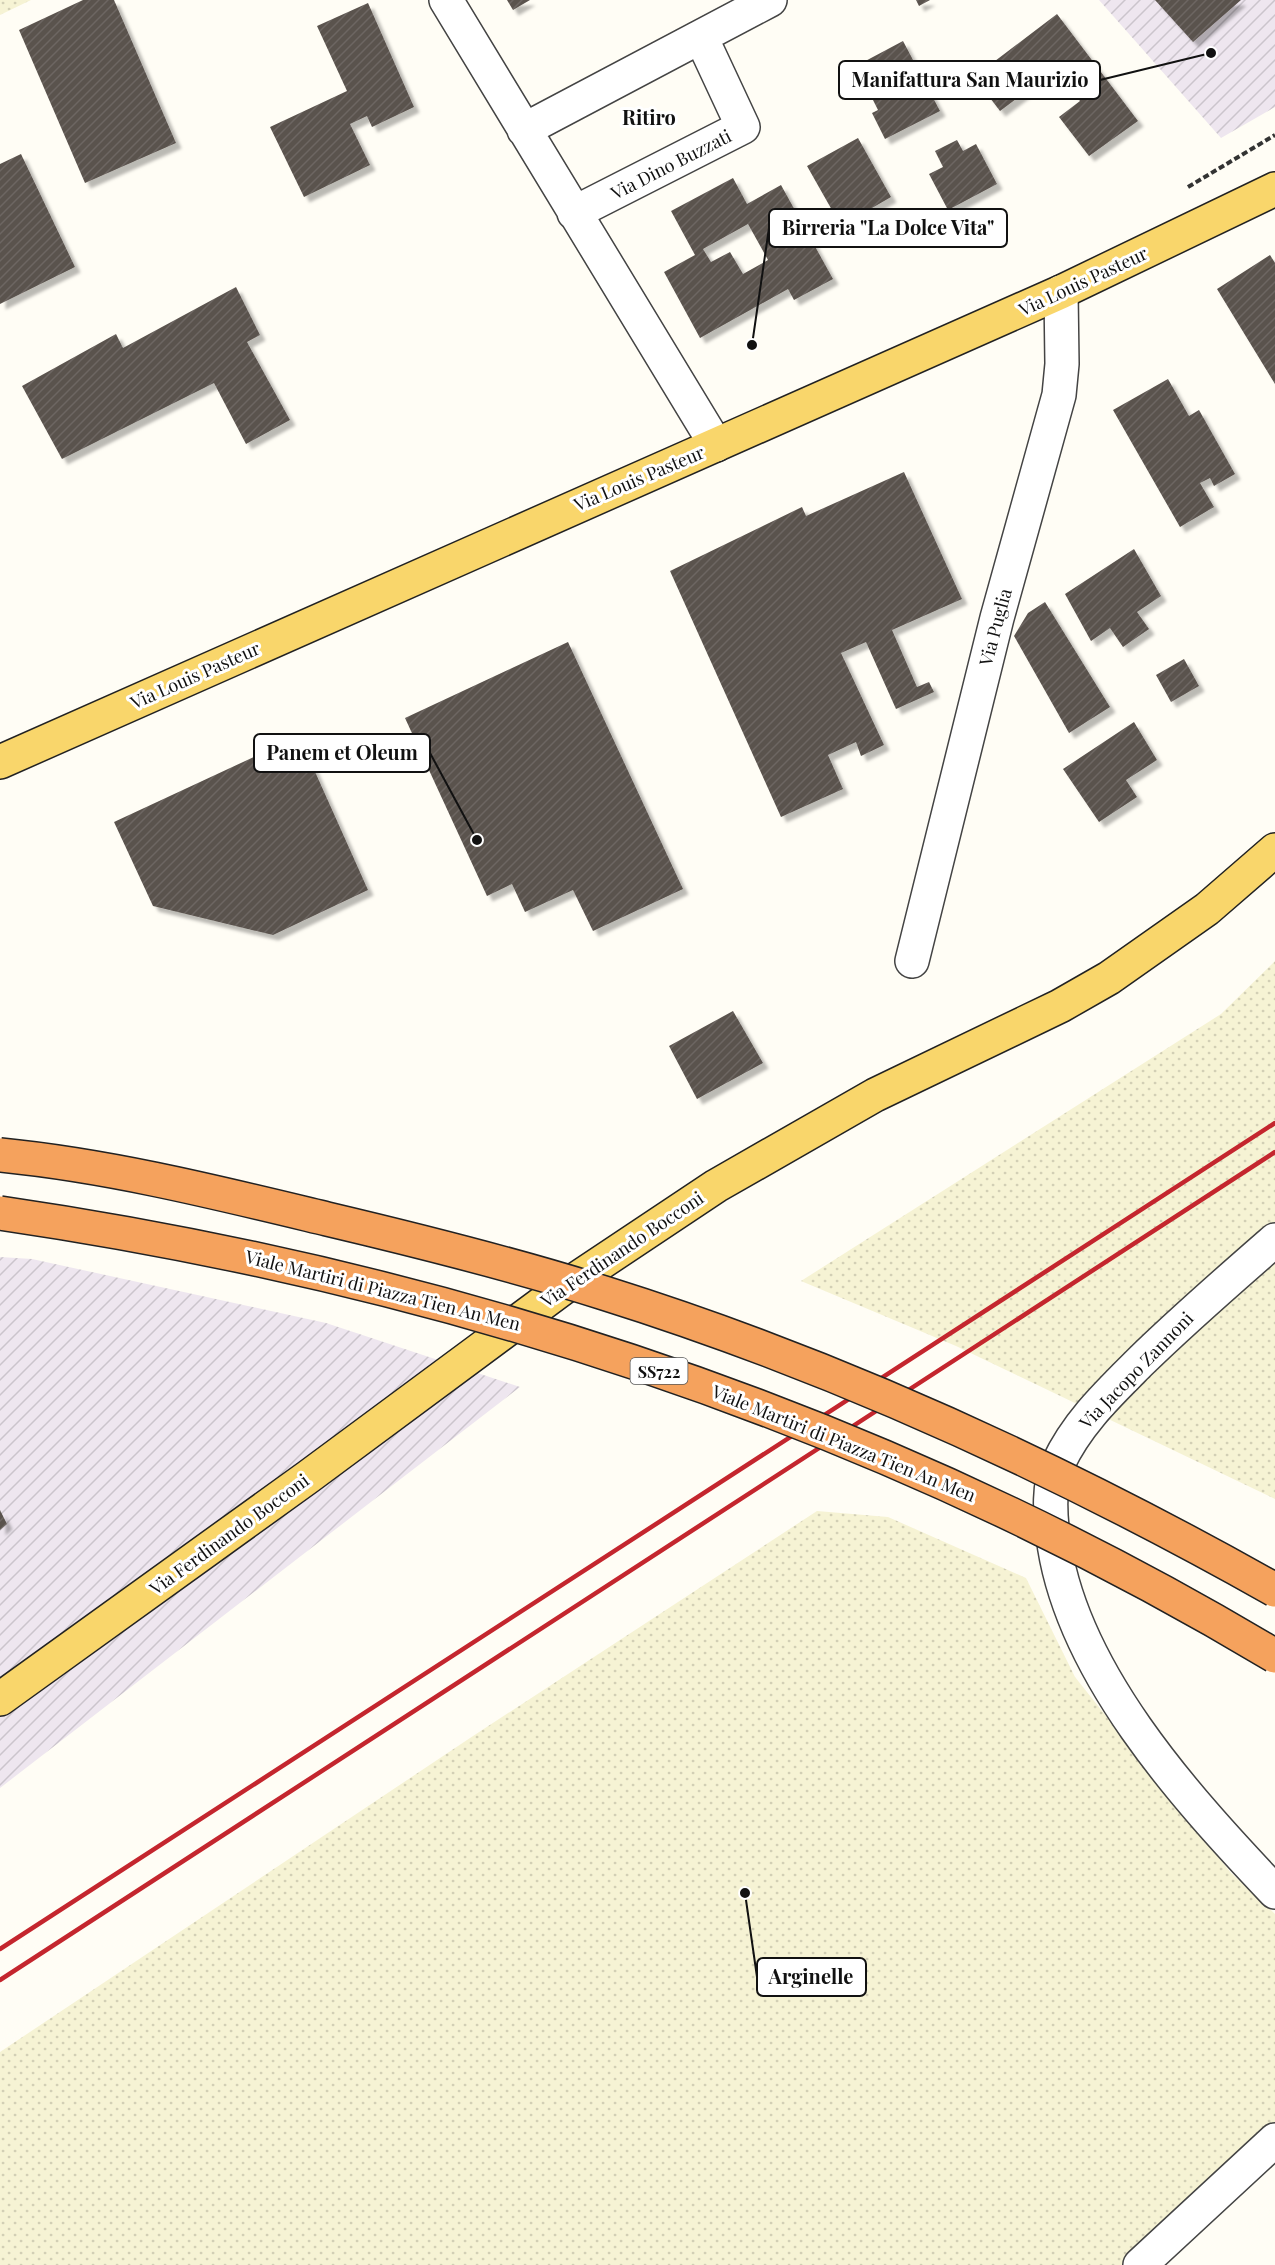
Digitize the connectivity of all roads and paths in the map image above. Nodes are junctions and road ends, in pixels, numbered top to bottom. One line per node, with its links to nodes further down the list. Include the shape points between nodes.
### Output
1 (446, 0): 4 (street)
2 (770, 0): 3 (street)
3 (701, 37): 4 (street); 6 (street, Via Dino Buzzati, via 743,127)
4 (524, 130): 6 (street)
5 (1275, 189): 7 (main road, Via Louis Pasteur)
6 (574, 213): 8 (street)
7 (1061, 292): 8 (main road, Via Louis Pasteur); 11 (street, Via Puglia, via 1063,353 1059,395 997,618)
8 (716, 445): 9 (main road, Via Louis Pasteur)
9 (0, 762)
10 (1275, 850): 17 (main road, Via Ferdinando Bocconi, via 1207,909 1108,978 1060,1006 875,1095 707,1192 563,1288)
11 (912, 961)
12 (0, 1155): 15 (highway, bridge, via 112,1170 271,1205 429,1243 605,1293 795,1360 909,1407 1103,1498)
13 (0, 1212): 16 (highway, Viale Martiri di Piazza Tien An Men / SS722, bridge, via 246,1255 410,1294 554,1335 699,1385 836,1436 963,1490 1193,1606)
14 (1275, 1240): 18 (street, Via Jacopo Zannoni, via 1194,1309 1100,1401 1073,1436 1057,1466 1050,1508 1066,1600 1107,1682 1160,1760)
15 (1275, 1590)
16 (1275, 1656)
17 (0, 1699)
18 (1275, 1892)
19 (1275, 2140): 20 (street)
20 (1140, 2265)

